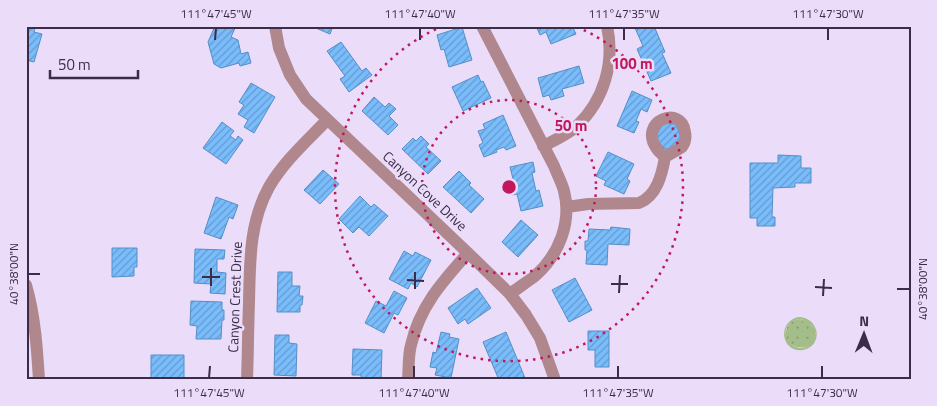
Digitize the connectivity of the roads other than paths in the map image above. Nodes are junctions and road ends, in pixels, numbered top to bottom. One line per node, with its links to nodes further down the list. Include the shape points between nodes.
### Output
1 (276, 26): 4 (street, Canyon Cove Drive, via 290,75 306,99)
2 (482, 26): 5 (street)
3 (607, 26): 5 (street, via 610,60 592,109 576,127)
4 (327, 120): 8 (street, Canyon Cove Drive); 12 (street, Canyon Crest Drive, via 279,172 258,212 250,252)
5 (543, 146): 7 (street, via 564,190)
6 (665, 157): 7 (street, via 661,177 646,200)
7 (567, 207): 10 (street, via 562,237 553,255 536,275)
8 (468, 252): 10 (street, Canyon Cove Drive); 13 (street, via 423,310 410,346)
9 (26, 285): 11 (street, via 32,304)
10 (510, 294): 14 (street, Canyon Cove Drive, via 540,338)
11 (39, 380)
12 (247, 380)
13 (408, 380)
14 (555, 380)

